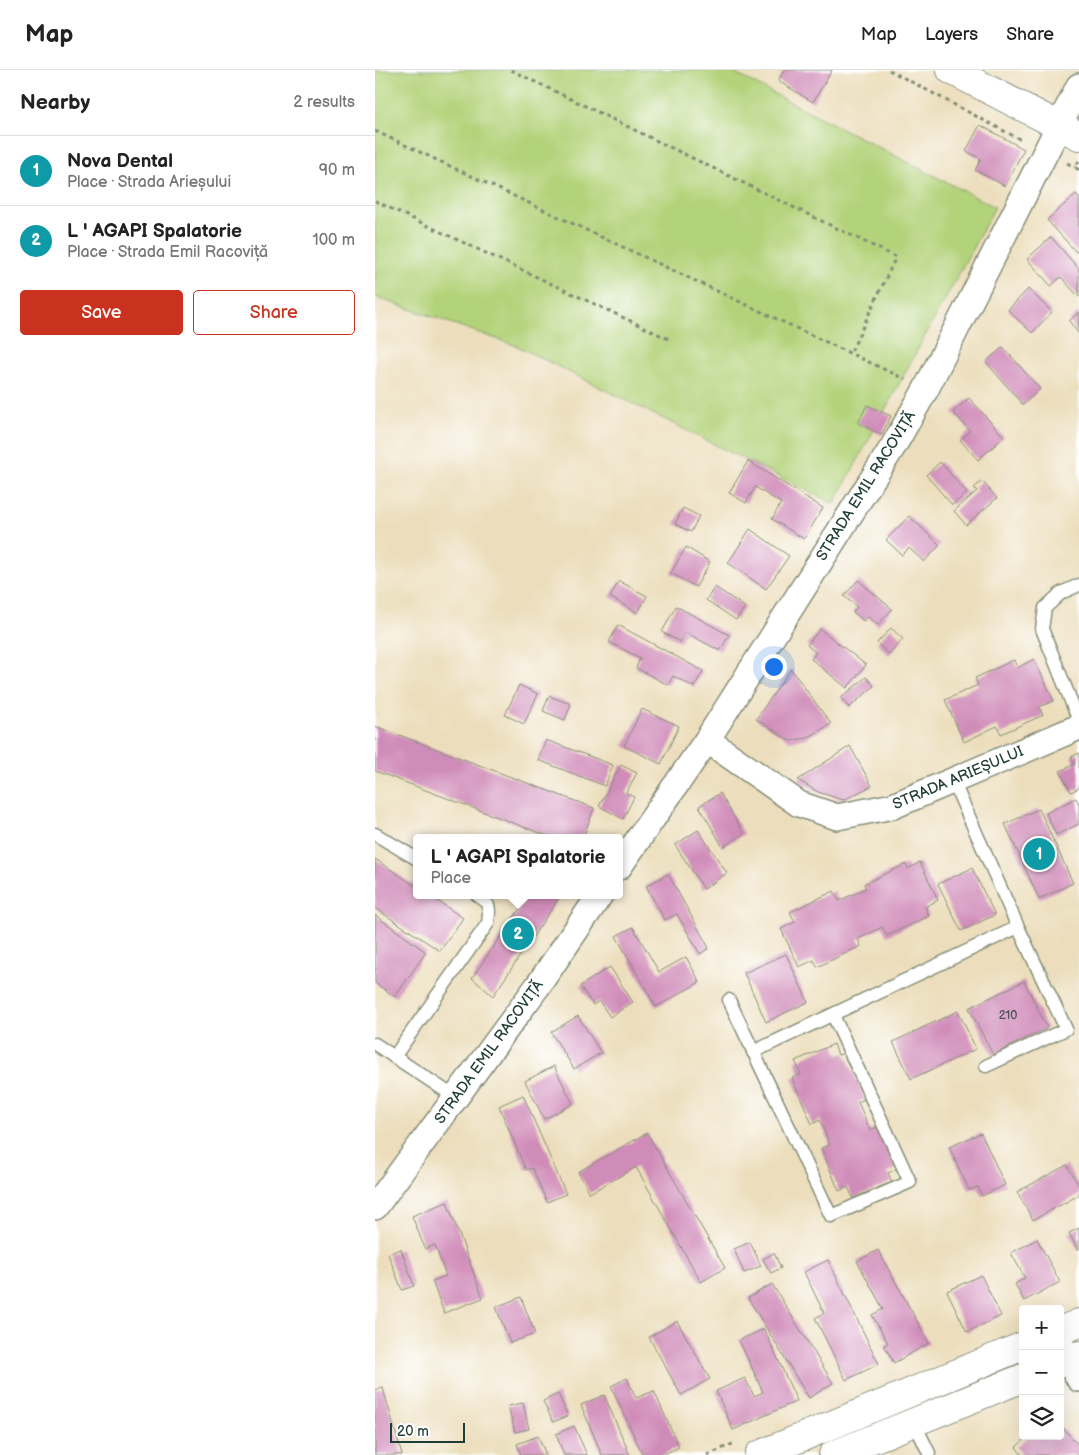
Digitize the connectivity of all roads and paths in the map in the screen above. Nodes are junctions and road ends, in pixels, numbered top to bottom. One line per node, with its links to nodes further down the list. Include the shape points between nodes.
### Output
1 (511, 70): 12 (path, via 896,257)
2 (889, 70): 7 (path)
3 (951, 70): 6 (main road)
4 (1079, 86): 6 (street, STRADA EMIL RACOVIȚĂ)
5 (375, 131): 12 (path)
6 (1069, 131): 7 (street, STRADA EMIL RACOVIȚĂ)
7 (1046, 152): 13 (street, STRADA EMIL RACOVIȚĂ)
8 (1079, 160): 9 (path, via 1075,167)
9 (1079, 170)
10 (375, 201): 11 (path)
11 (671, 340)
12 (850, 354): 13 (path)
13 (926, 389): 17 (street, STRADA EMIL RACOVIȚĂ)
14 (1079, 585): 15 (lane, via 1061,593 1045,608 1041,629)
15 (1079, 721)
16 (1079, 727): 18 (street, STRADA ARIEȘULUI)
17 (707, 740): 18 (street, STRADA ARIEȘULUI, via 799,804 837,817 893,806); 21 (street, STRADA EMIL RACOVIȚĂ)
18 (953, 781): 24 (lane)
19 (375, 834): 20 (lane)
20 (413, 857)
21 (623, 861)
22 (483, 899): 29 (lane, via 489,908 488,923)
23 (597, 899): 31 (street, STRADA EMIL RACOVIȚĂ)
24 (1018, 927): 26 (lane); 30 (lane, via 1066,1029)
25 (729, 1000): 28 (lane)
26 (833, 1015): 28 (lane); 28 (lane, via 909,1182 831,1216)
27 (375, 1044): 29 (lane)
28 (753, 1052)
29 (394, 1056): 31 (lane)
30 (986, 1066)
31 (455, 1097): 32 (street, STRADA EMIL RACOVIȚĂ)
32 (375, 1207)
33 (1079, 1323): 34 (main road)
34 (1064, 1329)
35 (1019, 1348): 39 (main road)
36 (1019, 1380): 37 (main road)
37 (914, 1422): 38 (lane); 40 (main road)
38 (929, 1453)
39 (759, 1455)
40 (833, 1455)

